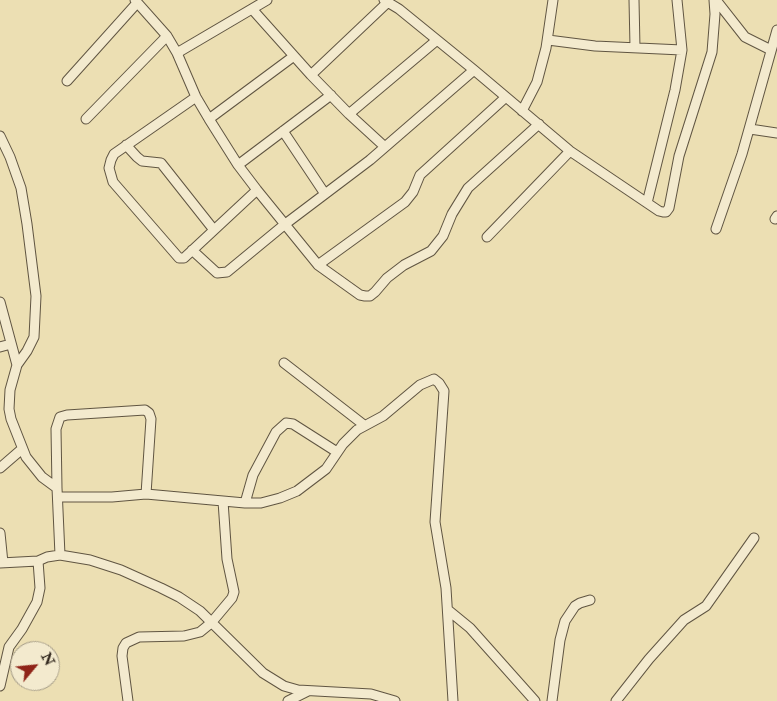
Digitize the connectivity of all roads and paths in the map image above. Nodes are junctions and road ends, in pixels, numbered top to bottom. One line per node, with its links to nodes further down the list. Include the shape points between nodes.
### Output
1 (267, 0): 9 (street)
2 (553, 0): 13 (street)
3 (634, 0): 14 (street)
4 (676, 0): 15 (street)
5 (715, 0): 16 (street, via 746,38); 41 (street, via 712,52 679,156 669,208 663,212)
6 (136, 1): 11 (street); 22 (street)
7 (386, 1): 8 (street); 21 (street)
8 (400, 5): 12 (street)
9 (252, 9): 17 (street); 18 (street)
10 (777, 30): 16 (street)
11 (167, 36): 17 (street); 28 (street)
12 (437, 40): 20 (street); 27 (street)
13 (548, 40): 14 (street); 26 (street, via 536,82)
14 (635, 47): 15 (street)
15 (682, 50): 41 (street)
16 (771, 50): 19 (street)
17 (177, 53): 24 (street)
18 (294, 56): 21 (street); 29 (street)
19 (773, 62): 31 (street)
20 (474, 70): 25 (street); 36 (street)
21 (311, 75): 23 (street)
22 (67, 81)
23 (331, 95): 27 (street); 32 (street)
24 (196, 97): 29 (street); 35 (street)
25 (506, 97): 26 (street); 47 (street, via 420,175 405,202)
26 (522, 111): 30 (street)
27 (349, 114): 36 (street)
28 (86, 119)
29 (209, 119): 38 (street)
30 (539, 124): 37 (street); 47 (street, via 468,188 452,214 444,236 431,251 404,265 370,296 360,295)
31 (750, 128): 33 (street); 43 (street)
32 (284, 131): 38 (street); 40 (street)
33 (777, 133)
34 (0, 136): 52 (street, via 21,188 36,296 34,337)
35 (126, 145): 44 (street, via 142,161 161,163); 46 (street, via 111,160 109,168 113,182 175,255 184,258)
36 (386, 147): 40 (street)
37 (570, 151): 41 (street); 45 (street)
38 (238, 165): 39 (street)
39 (257, 190): 42 (street); 44 (street)
40 (325, 194): 42 (street)
41 (647, 203)
42 (284, 225): 46 (street, via 227,272 216,273); 47 (street)
43 (716, 229)
44 (214, 230): 46 (street)
45 (487, 237)
46 (192, 250)
47 (318, 265)
48 (0, 302): 49 (street)
49 (11, 344): 50 (street); 52 (street)
50 (0, 347)
51 (284, 363): 53 (street)
52 (17, 365): 54 (street, via 9,409)
53 (364, 425): 55 (street); 67 (street, via 383,416 428,380 434,379 444,391 435,522)
54 (22, 449): 56 (street); 57 (street)
55 (337, 452): 60 (street, via 326,469 297,491 272,501); 60 (street, via 293,424 286,423 276,432 253,475)
56 (0, 468)
57 (57, 492): 58 (street, via 112,497); 58 (street, via 56,429 60,417 145,410 151,419); 63 (street)
58 (146, 494): 59 (street)
59 (223, 501): 60 (street); 68 (street, via 227,559 234,592)
60 (245, 503)
61 (0, 533): 65 (street)
62 (754, 538): 78 (street, via 706,606 684,620)
63 (60, 555): 64 (street); 68 (street, via 121,570 161,588 200,611)
64 (38, 561): 65 (street); 69 (street, via 40,588 36,602 28,619)
65 (2, 563)
66 (590, 600): 77 (street, via 574,606 566,621 560,640)
67 (448, 610): 75 (street); 76 (street, via 470,628)
68 (211, 623): 71 (street, via 263,673 284,686); 72 (street, via 192,635 139,637 126,643 122,656)
69 (5, 646): 70 (street)
70 (0, 686)
71 (310, 690): 73 (street); 74 (street, via 370,694)
72 (128, 701)
73 (288, 701)
74 (394, 701)
75 (453, 701)
76 (536, 701)
77 (552, 701)
78 (616, 701)

